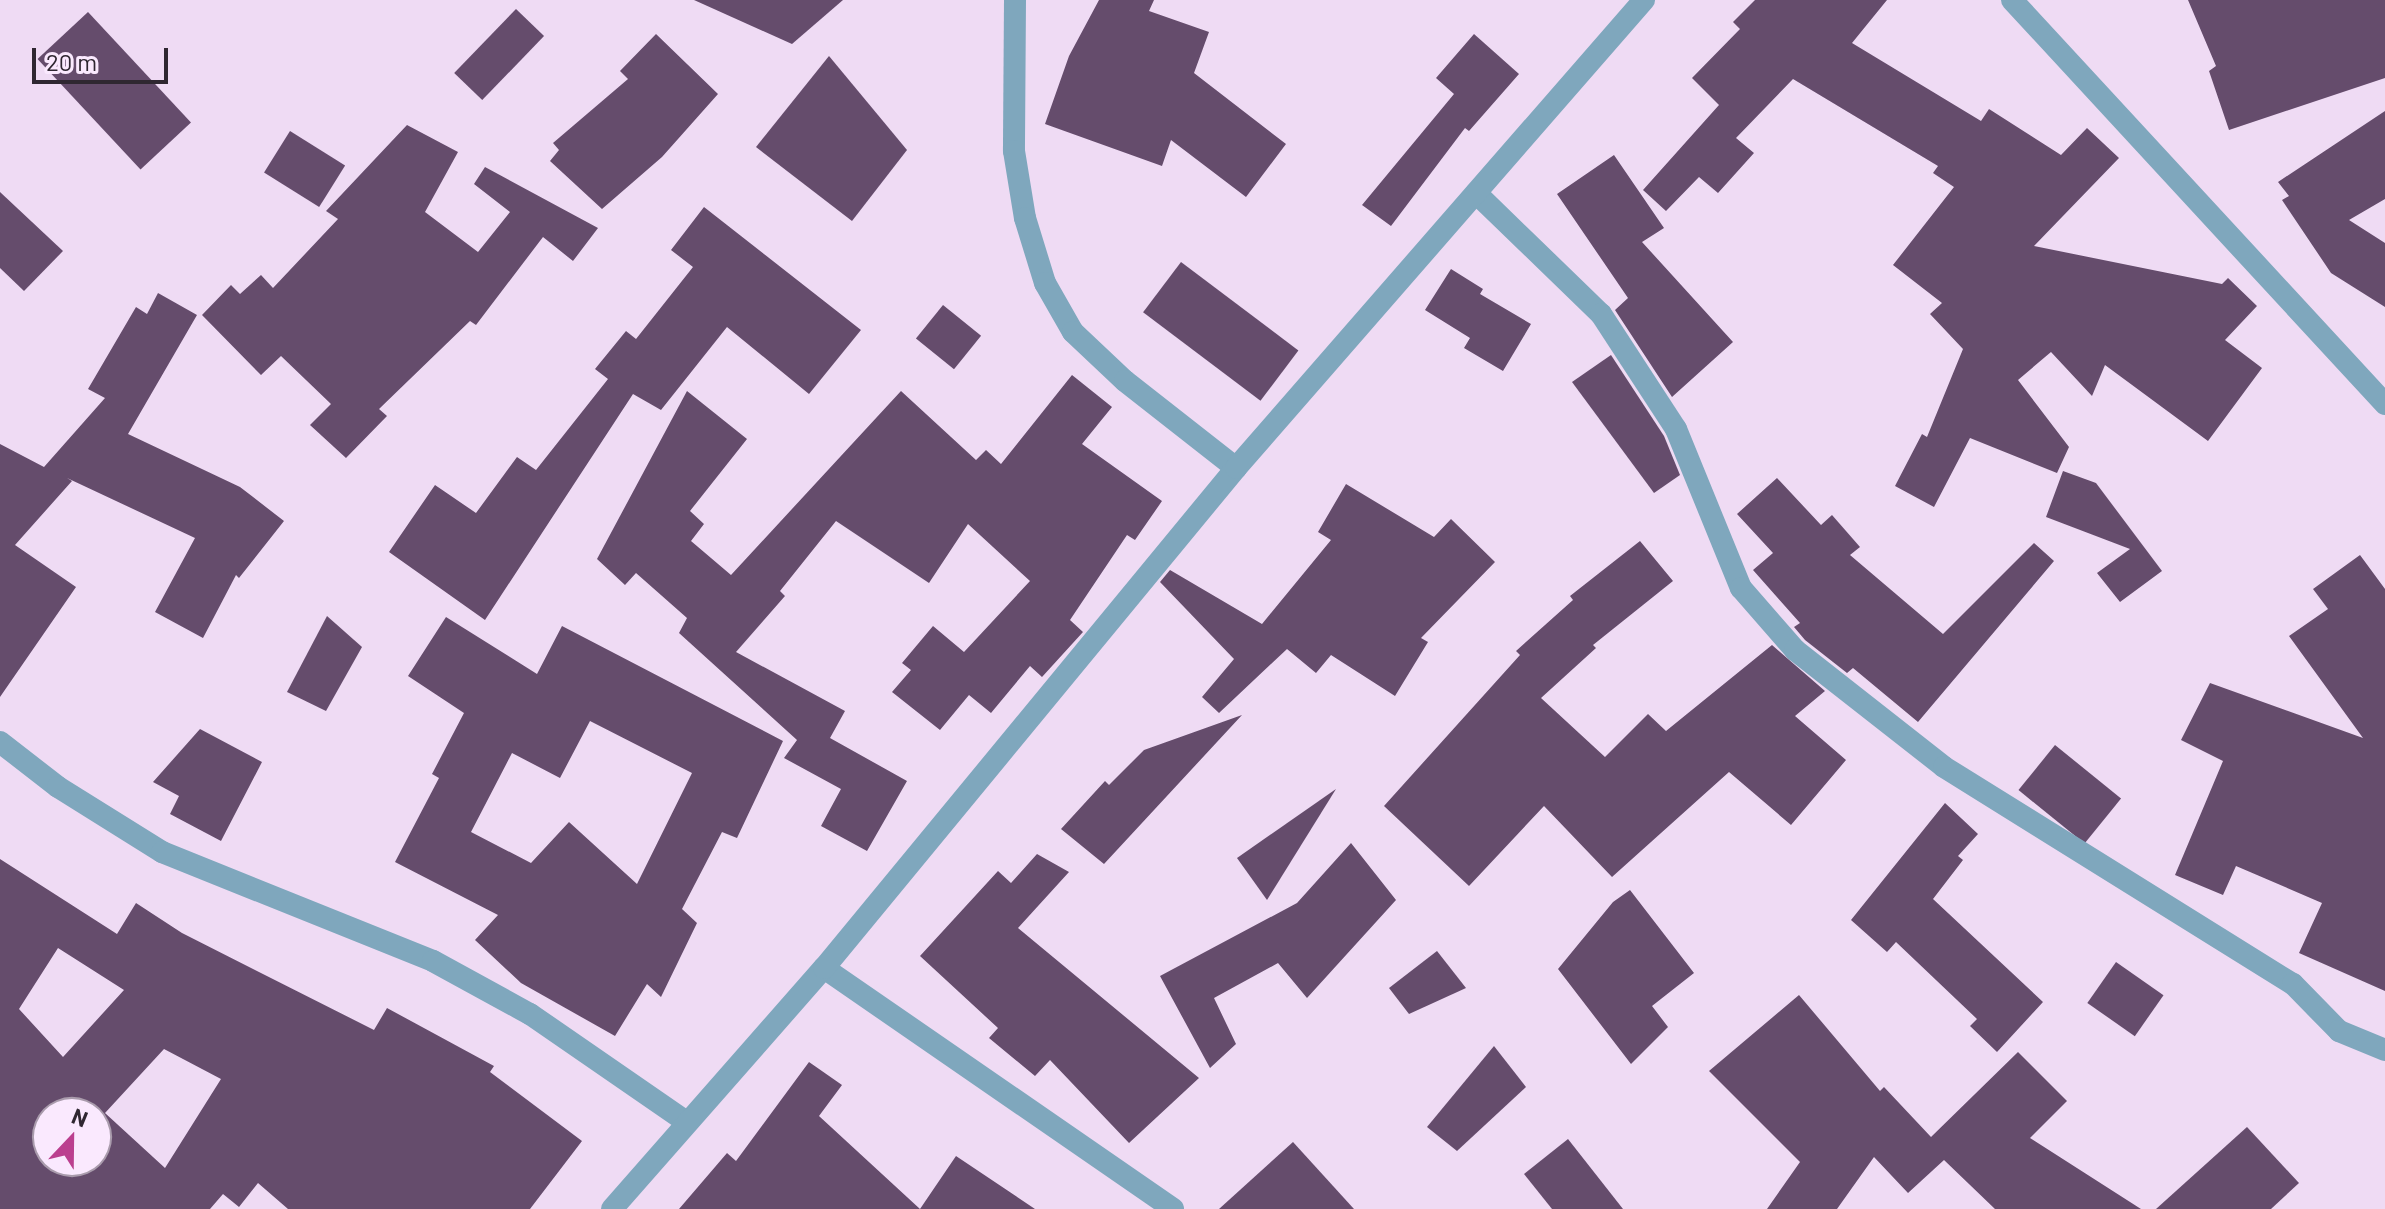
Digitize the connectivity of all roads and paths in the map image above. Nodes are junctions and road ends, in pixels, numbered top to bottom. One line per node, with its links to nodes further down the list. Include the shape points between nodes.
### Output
1 (1015, 0): 6 (street, via 1014,151 1025,218 1045,283 1073,332)
2 (1644, 0): 4 (street)
3 (2012, 0): 5 (street)
4 (1476, 193): 6 (street); 9 (street, via 1601,314 1676,429 1741,588 1795,650 1944,767 2293,984 2339,1031)
5 (2385, 404)
6 (1236, 468): 8 (street)
7 (0, 742): 10 (street, via 58,787 162,852 433,961 530,1014)
8 (824, 968): 10 (street); 12 (street)
9 (2385, 1050)
10 (685, 1121): 11 (street)
11 (612, 1209)
12 (1173, 1209)

